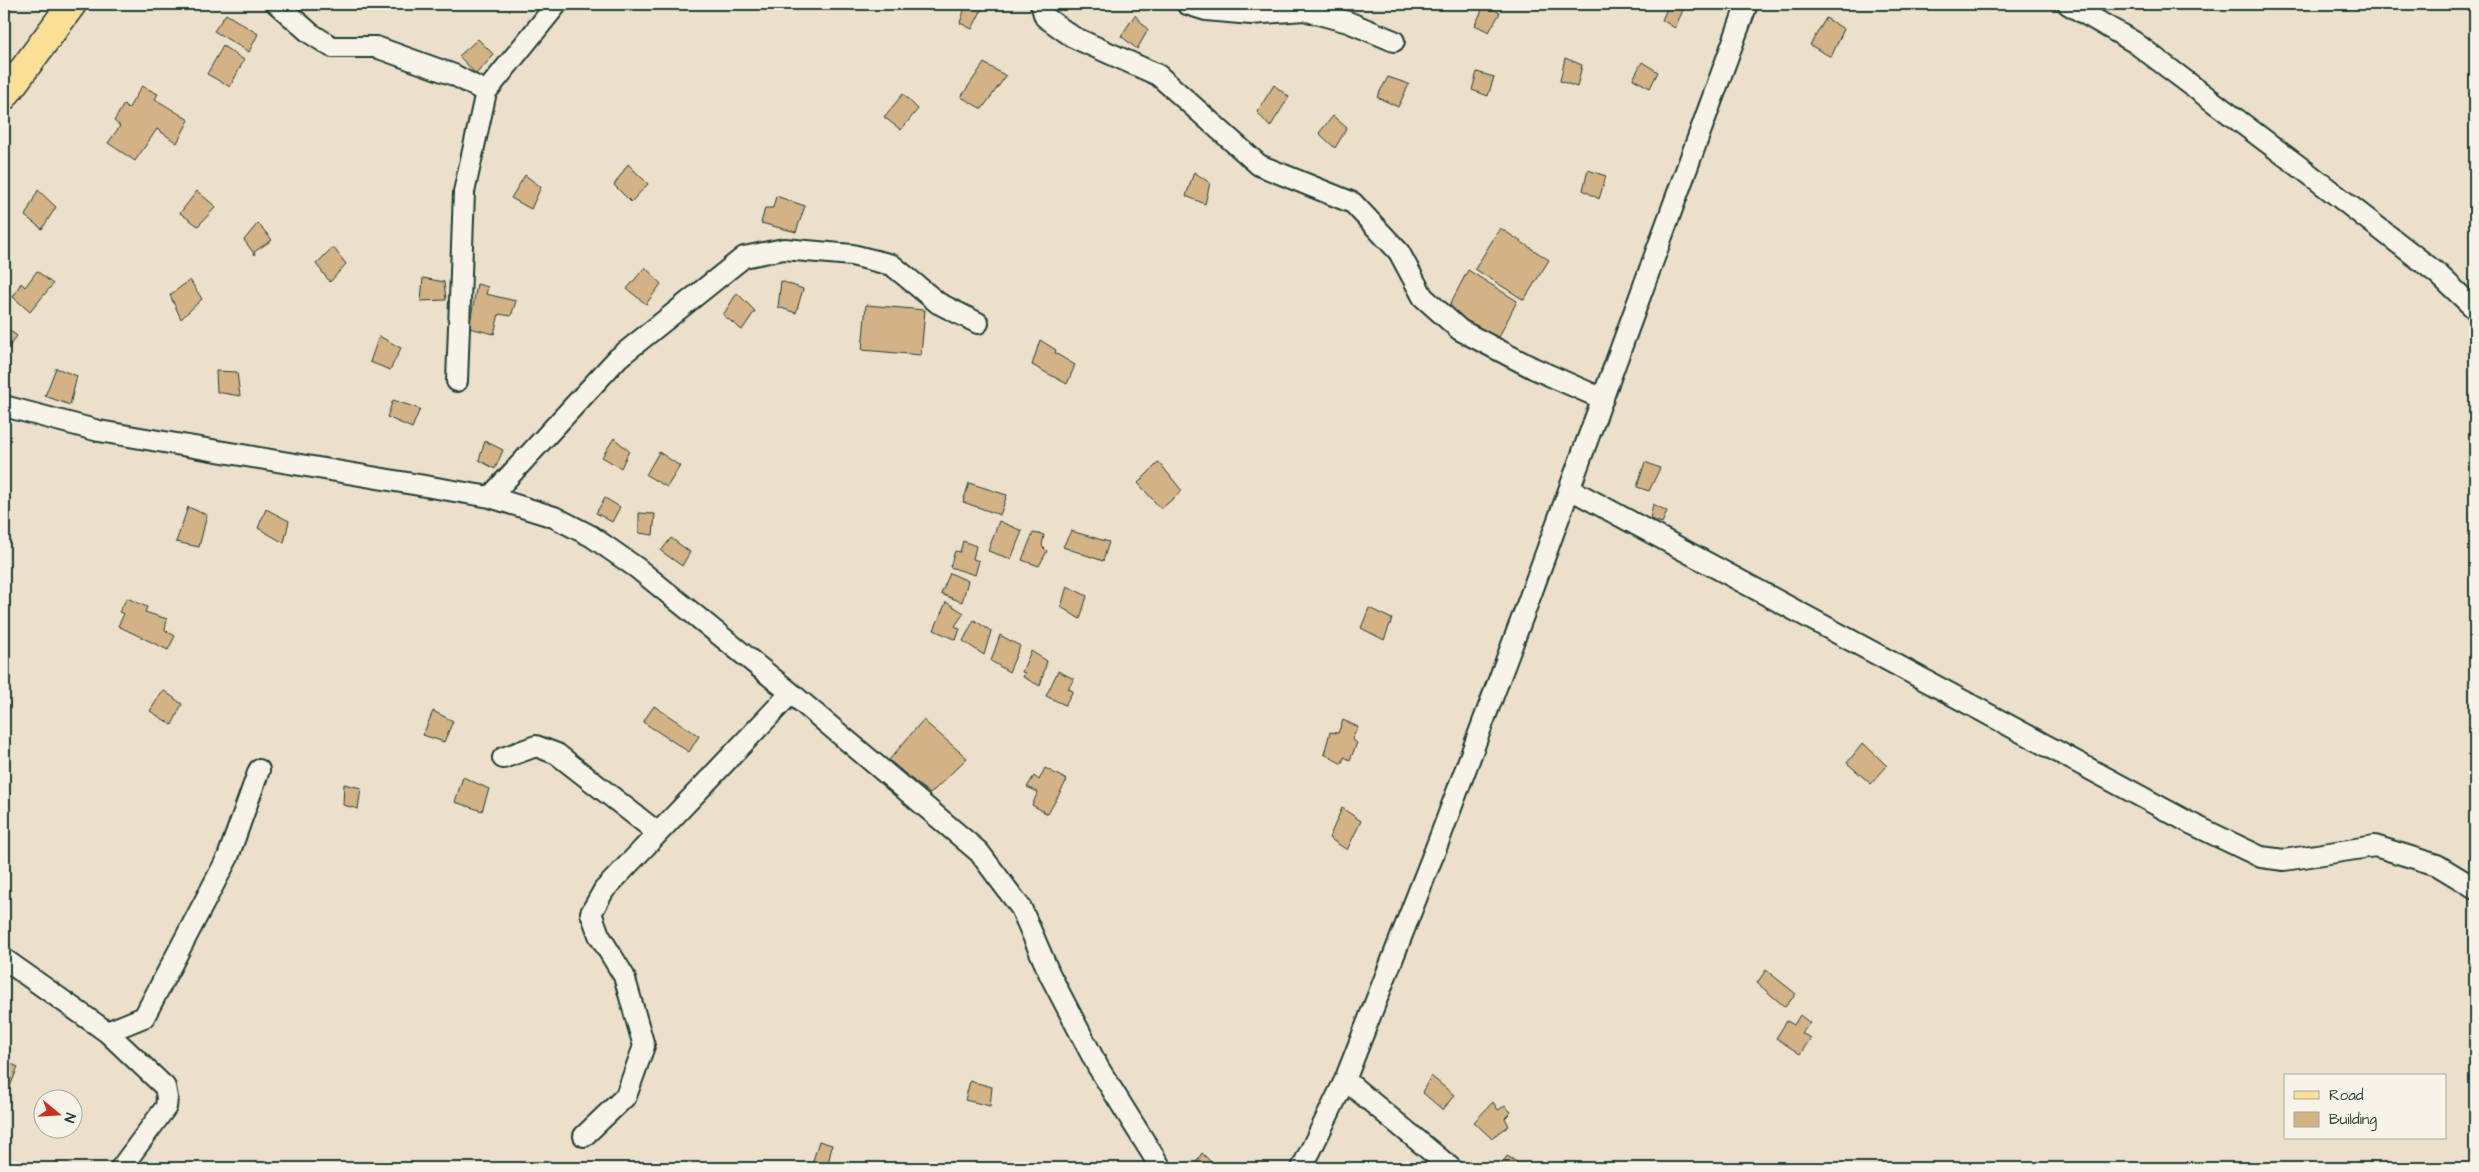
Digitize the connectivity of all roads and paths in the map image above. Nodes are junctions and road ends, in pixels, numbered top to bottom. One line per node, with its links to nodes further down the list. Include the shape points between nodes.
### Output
1 (72, 4): 10 (main road)
2 (276, 4): 9 (street, via 332,47 376,47 454,75)
3 (557, 4): 9 (street)
4 (1041, 4): 14 (street, via 1045,17 1073,37 1158,75 1259,166 1353,203 1398,252 1423,297 1460,330 1533,368)
5 (1187, 4): 8 (street, via 1206,10 1251,14 1304,10 1348,22)
6 (1747, 4): 14 (street)
7 (2068, 4): 11 (street, via 2134,42 2431,269)
8 (1394, 41)
9 (486, 92): 13 (street, via 464,192)
10 (4, 96)
11 (2475, 309)
12 (978, 323): 17 (street, via 938,303 892,265 852,255 784,249 744,257 618,358)
13 (456, 381)
14 (1603, 399): 16 (street)
15 (4, 406): 17 (street, via 99,431)
16 (1570, 489): 22 (street, via 2190,823 2261,857 2284,860 2375,846 2437,865); 25 (street)
17 (490, 497): 18 (street, via 554,517 591,536 638,568)
18 (791, 692): 21 (street); 28 (street, via 979,852 1021,908 1050,975 1098,1067)
19 (503, 758): 21 (street, via 536,746 557,754)
20 (259, 770): 24 (street, via 228,856 144,1017)
21 (658, 833): 26 (street, via 604,890 591,914 599,935 624,976 644,1046 626,1096)
22 (2475, 888)
23 (4, 959): 24 (street)
24 (107, 1032): 27 (street, via 165,1086 167,1098 166,1107)
25 (1346, 1080): 29 (street); 30 (street)
26 (584, 1136)
27 (122, 1168)
28 (1161, 1168)
29 (1302, 1168)
30 (1451, 1168)

